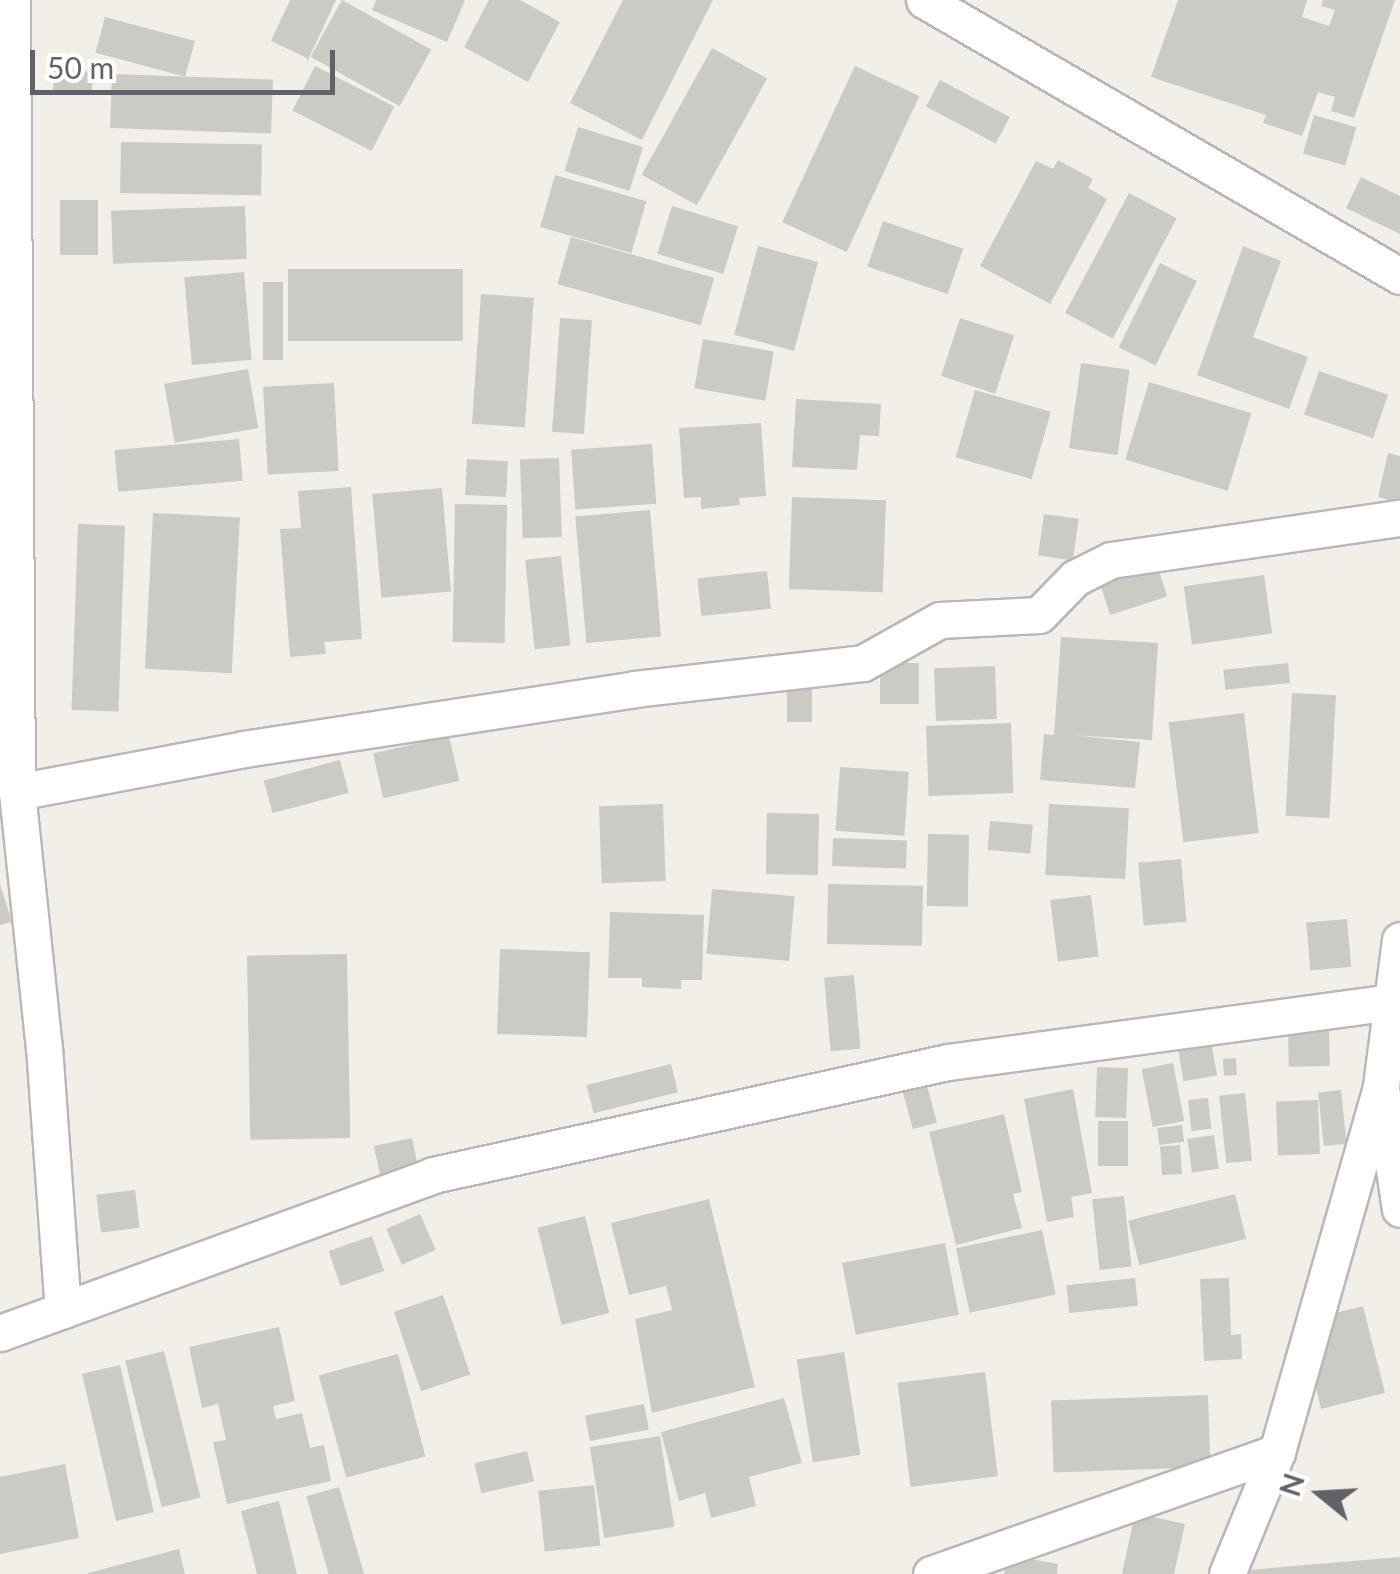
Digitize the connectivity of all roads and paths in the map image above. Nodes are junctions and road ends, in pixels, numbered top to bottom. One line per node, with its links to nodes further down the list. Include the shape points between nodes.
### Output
1 (924, 0): 3 (street)
2 (8, 1): 5 (street)
3 (1400, 276)
4 (1400, 518): 5 (street, via 1111,560 1075,578 1039,616 940,620 864,663 635,689 244,749)
5 (17, 792): 10 (street)
6 (1400, 940): 7 (street)
7 (1391, 1002): 8 (street); 10 (street, via 948,1062 433,1176)
8 (1382, 1086): 9 (street); 12 (street)
9 (1400, 1209)
10 (63, 1310): 11 (street)
11 (0, 1332)
12 (1277, 1452): 13 (street); 14 (street)
13 (930, 1574)
14 (1227, 1574)

